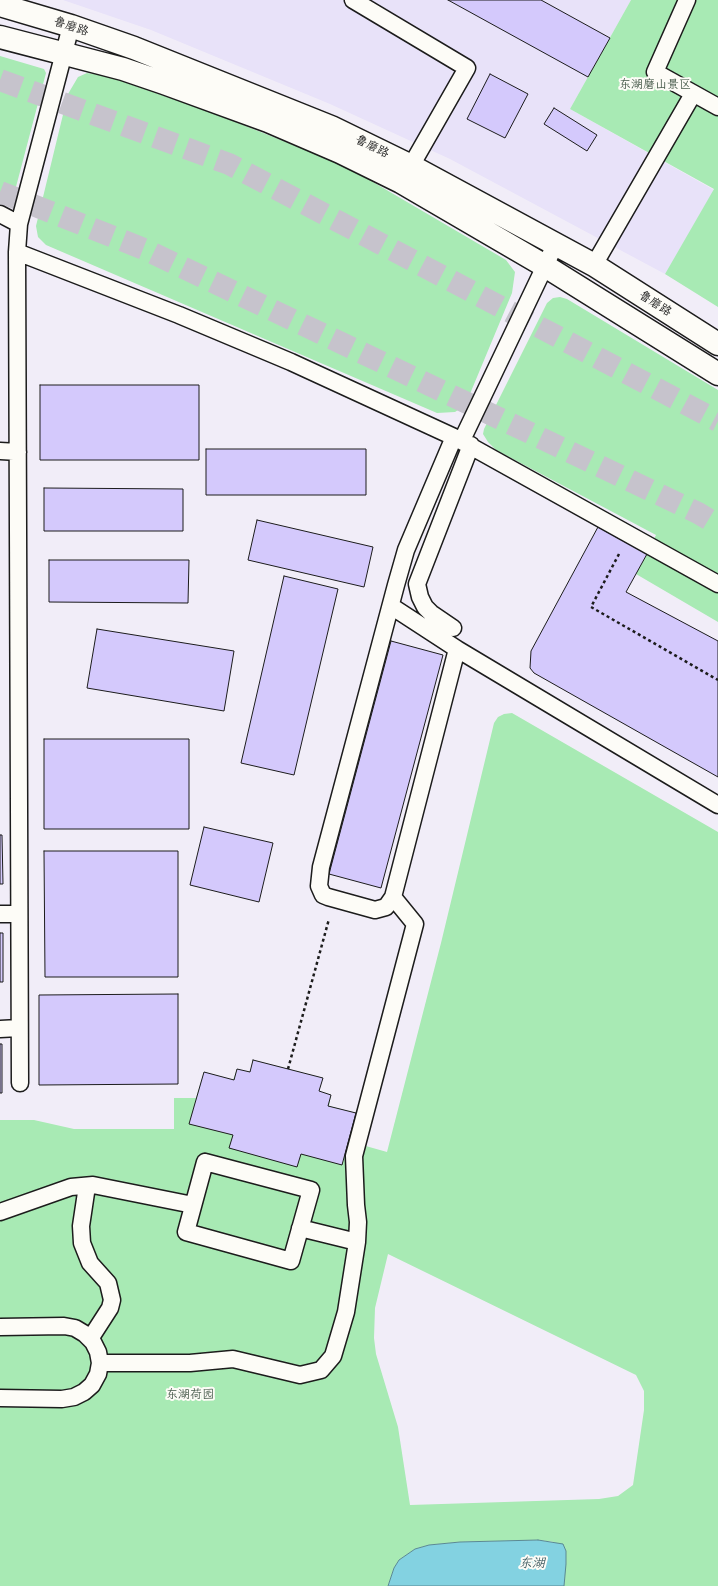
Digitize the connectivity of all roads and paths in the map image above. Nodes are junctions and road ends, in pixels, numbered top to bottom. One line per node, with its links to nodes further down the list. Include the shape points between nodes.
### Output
1 (353, 0): 9 (lane, via 467,68)
2 (686, 0): 7 (lane, via 655,72)
3 (0, 5): 4 (street, 鲁磨路)
4 (71, 26): 6 (lane); 9 (street, 鲁磨路, via 265,99)
5 (0, 37): 6 (street)
6 (65, 54): 11 (lane); 15 (street, via 164,83 268,121 340,152 401,182)
7 (693, 94): 8 (lane); 14 (lane)
8 (718, 107)
9 (412, 166): 12 (street, 鲁磨路)
10 (0, 214): 11 (lane)
11 (19, 224): 13 (lane)
12 (555, 245): 14 (street, 鲁磨路); 15 (lane)
13 (17, 252): 18 (lane, via 291,362); 20 (lane)
14 (594, 265): 16 (street, 鲁磨路)
15 (545, 266): 17 (street); 18 (lane)
16 (718, 344)
17 (718, 374)
18 (462, 441): 21 (lane); 23 (lane, via 406,550); 24 (lane, via 417,584 425,607)
19 (0, 451): 20 (lane)
20 (18, 452): 31 (lane)
21 (630, 534): 22 (lane); 26 (path, via 591,607)
22 (718, 584)
23 (390, 606): 25 (lane); 29 (lane, via 321,867 321,891 323,895)
24 (453, 628)
25 (456, 649): 27 (lane); 28 (lane)
26 (718, 680)
27 (718, 805)
28 (393, 897): 29 (lane, via 386,907 375,910); 40 (lane, via 415,924 354,1156)
29 (335, 899): 34 (path)
30 (0, 914): 31 (lane)
31 (19, 914): 32 (lane)
32 (19, 1028): 33 (lane); 35 (lane)
33 (0, 1029)
34 (288, 1069)
35 (20, 1083)
36 (87, 1186): 37 (lane, via 108,1187); 38 (lane, via 71,1187); 42 (lane, via 81,1226 82,1243 90,1263 108,1283 112,1300 110,1308)
37 (193, 1205): 39 (lane, via 186,1232 292,1261); 39 (lane, via 205,1162 310,1190)
38 (0, 1212)
39 (300, 1228): 40 (lane)
40 (357, 1242): 43 (lane, via 346,1312 333,1356 321,1370 300,1375 233,1359 190,1363)
41 (0, 1328): 42 (lane, via 64,1326 75,1328)
42 (90, 1338): 43 (lane, via 98,1352)
43 (100, 1363): 44 (lane, via 92,1385 74,1397)
44 (0, 1398)

